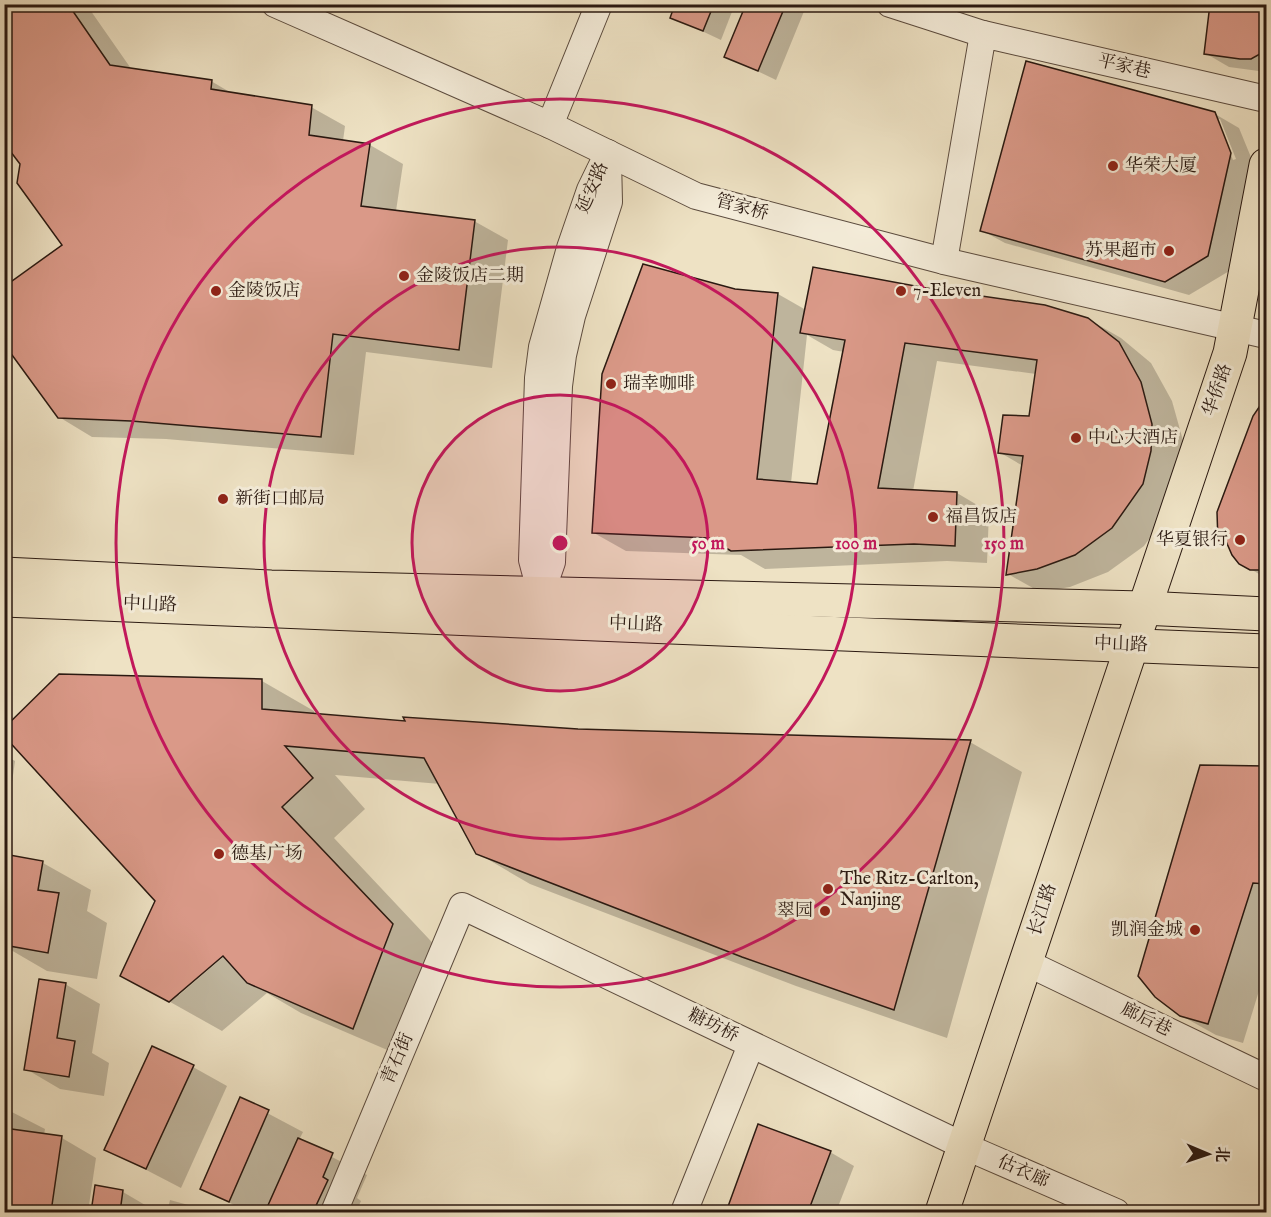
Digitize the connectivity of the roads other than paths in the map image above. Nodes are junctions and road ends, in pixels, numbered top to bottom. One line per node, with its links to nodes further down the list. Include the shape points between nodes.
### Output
1 (275, 4): 6 (street, 管家桥)
2 (599, 4): 6 (street)
3 (890, 4): 4 (street, 平家巷)
4 (982, 34): 5 (street, 平家巷); 9 (street)
5 (1266, 99)
6 (550, 125): 7 (street, 管家桥)
7 (608, 153): 9 (street, 管家桥, via 696,196); 13 (street, 延安路, via 609,202 563,355 552,562)
8 (1266, 165): 11 (main road, 华侨路)
9 (944, 261): 11 (street, 管家桥)
10 (1266, 314): 11 (street)
11 (1248, 330): 16 (main road, 华侨路, via 1230,353)
12 (4, 574): 13 (main road, 中山路, via 271,587)
13 (541, 594): 16 (main road, 中山路)
14 (4, 600): 15 (street)
15 (138, 605): 18 (main road, 中山路); 19 (street)
16 (1143, 608): 17 (main road, 中山路); 18 (main road, 长江路)
17 (1266, 614)
18 (1130, 646): 19 (main road, 中山路); 21 (main road, 长江路)
19 (1266, 650)
20 (462, 906): 22 (street, 糖坊桥); 25 (street, 青石街)
21 (1025, 962): 23 (street, 廊后巷); 24 (main road, 长江路)
22 (751, 1045): 24 (street, 糖坊桥); 26 (street)
23 (1266, 1078)
24 (964, 1146): 27 (main road, 长江路); 28 (street, 估衣廊)
25 (334, 1212)
26 (684, 1212)
27 (942, 1212)
28 (1116, 1212)

